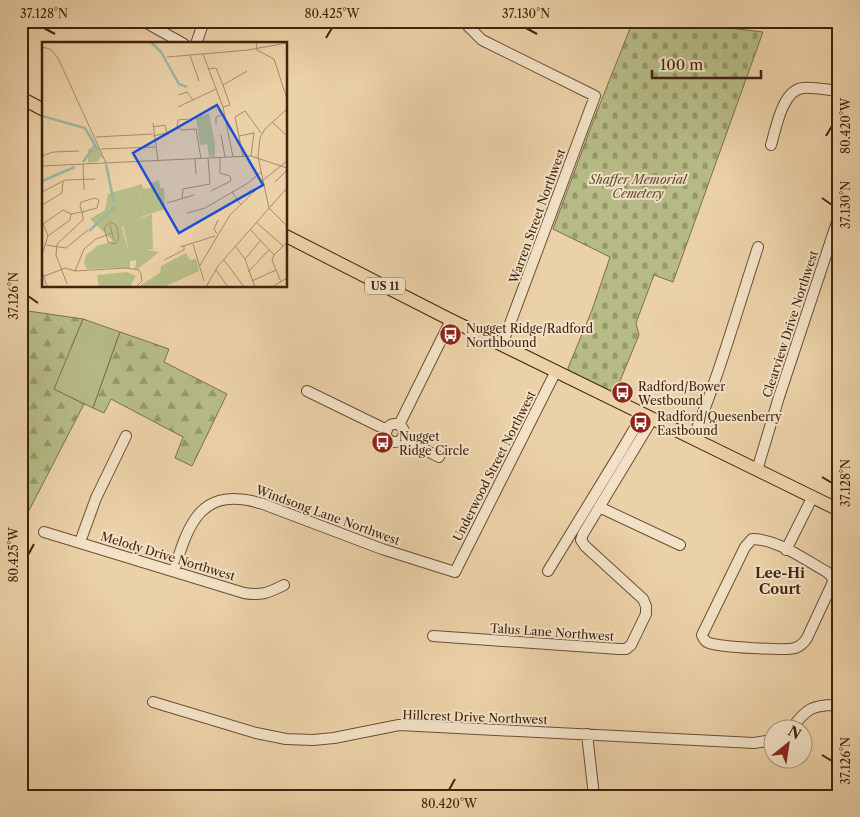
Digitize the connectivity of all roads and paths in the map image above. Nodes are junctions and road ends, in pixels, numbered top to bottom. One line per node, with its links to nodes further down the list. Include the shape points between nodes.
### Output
1 (143, 21): 4 (street)
2 (204, 21): 5 (street)
3 (463, 21): 15 (street, Warren Street Northwest, via 482,40 595,96)
4 (180, 42)
5 (197, 42)
6 (839, 91): 9 (street, via 803,88 792,93 785,101)
7 (21, 98): 8 (main road)
8 (42, 109)
9 (771, 144)
10 (839, 216): 11 (street, Clearview Drive Northwest)
11 (837, 227): 25 (street, Clearview Drive Northwest)
12 (288, 237): 14 (main road, US 11)
13 (758, 247): 23 (street)
14 (451, 320): 15 (main road, US 11); 19 (street)
15 (502, 345): 16 (main road, US 11)
16 (556, 371): 18 (main road, US 11); 36 (street, Underwood Street Northwest)
17 (307, 391): 20 (street)
18 (648, 416): 23 (main road, US 11); 28 (street, Talus Lane Northwest); 35 (street, via 620,453)
19 (399, 425): 20 (street, via 390,425); 22 (street, via 404,432)
20 (387, 430): 22 (street, via 386,436 390,440 395,442)
21 (126, 436): 31 (street, via 96,498)
22 (402, 438): 24 (street)
23 (693, 438): 25 (main road, US 11)
24 (439, 456)
25 (757, 470): 27 (main road, US 11)
26 (839, 494): 29 (street)
27 (812, 498): 29 (main road, US 11); 33 (street)
28 (599, 507): 32 (street); 38 (street, Talus Lane Northwest, via 580,540 643,599 646,606 646,614 626,649)
29 (836, 509)
30 (44, 532): 31 (street, Melody Drive Northwest)
31 (80, 542): 34 (street, Melody Drive Northwest)
32 (680, 546)
33 (786, 550): 33 (street, via 762,539 752,539 745,547 702,635 704,640 722,645 789,649 802,645 833,582 832,577)
34 (174, 571): 36 (street, Windsong Lane Northwest, via 197,516 216,500 230,498 262,504 382,549); 37 (street, Melody Drive Northwest, via 257,596)
35 (548, 571)
36 (455, 572)
37 (284, 585)
38 (433, 636)
39 (153, 702): 42 (street, Hillcrest Drive Northwest, via 286,739 334,738 399,725)
40 (839, 705): 41 (street, via 812,707)
41 (798, 720)
42 (587, 734): 43 (street, Hillcrest Drive Northwest); 44 (street)
43 (762, 742)
44 (594, 796)

